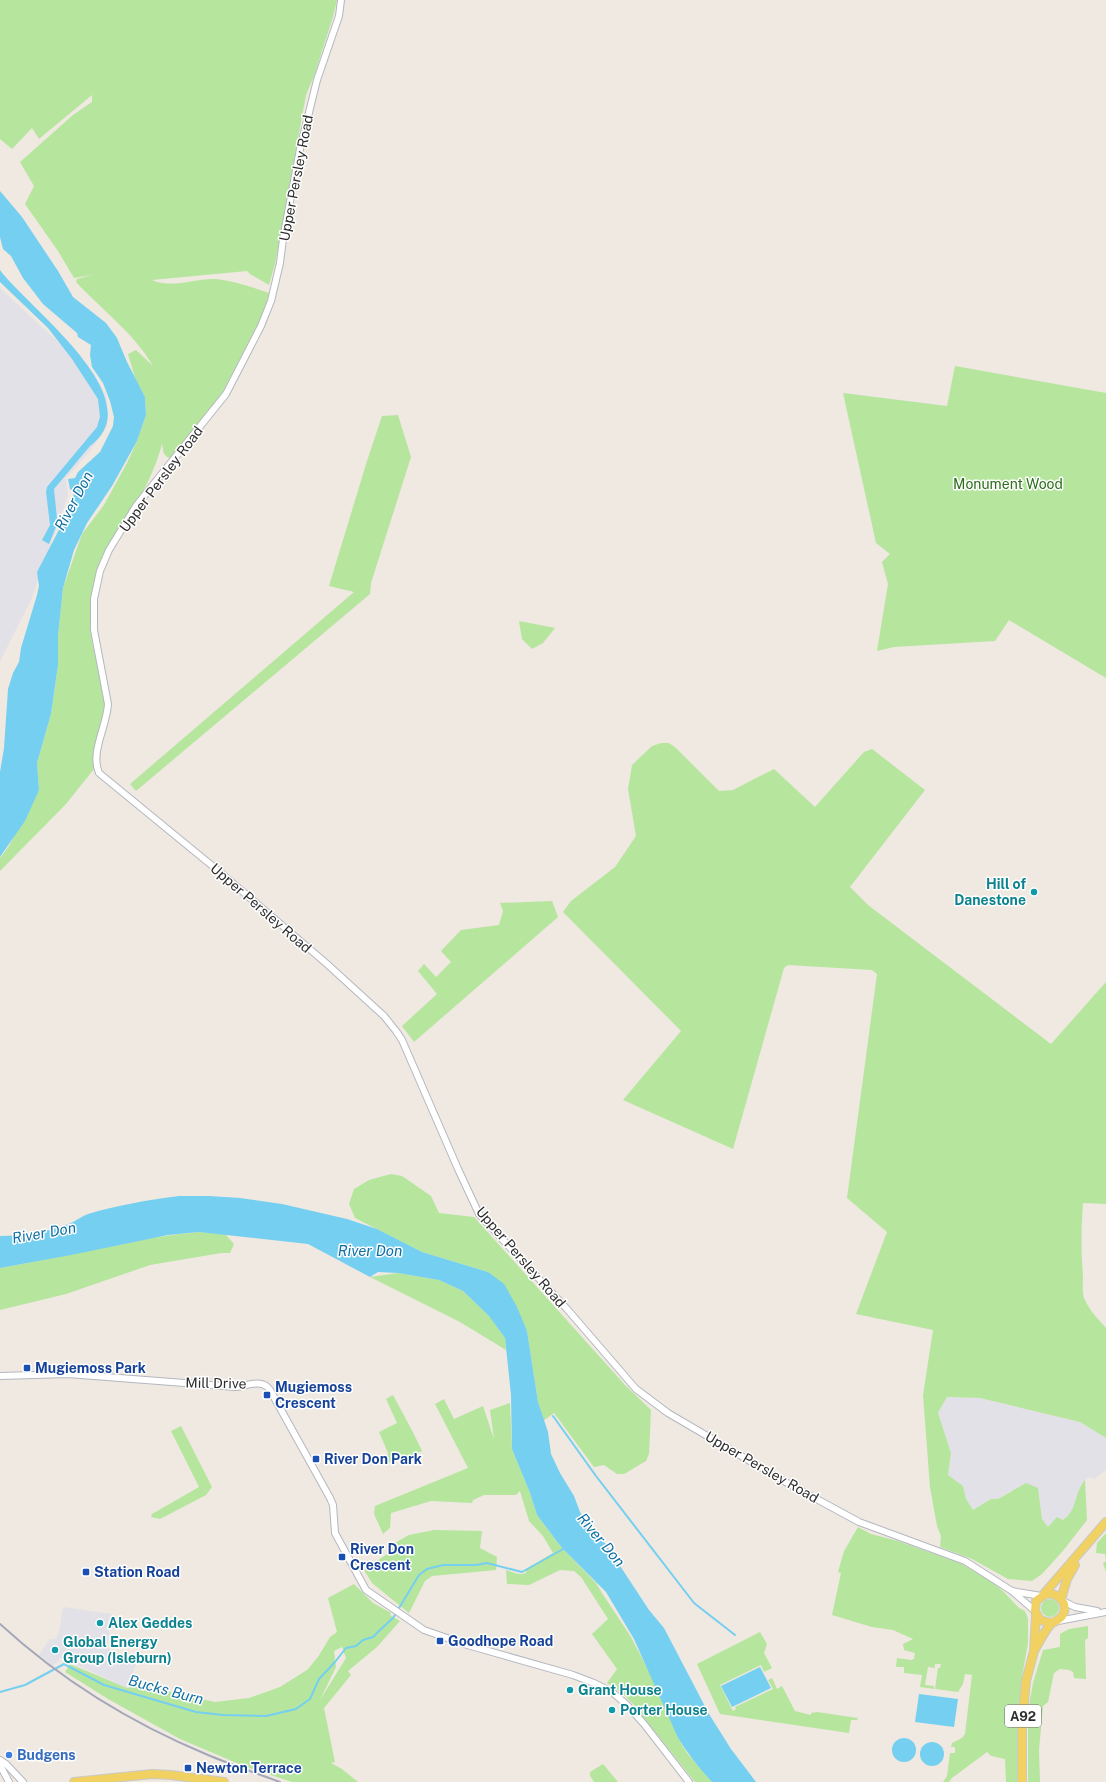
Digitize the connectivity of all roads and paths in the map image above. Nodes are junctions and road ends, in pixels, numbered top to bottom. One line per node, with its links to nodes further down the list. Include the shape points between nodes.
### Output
1 (341, 0): 5 (street, Upper Persley Road, via 300,149 280,263 271,301 263,320 226,394 136,506 109,550 100,571 94,599 94,630 108,715 96,757 96,766 99,773 233,883 327,964 388,1021 402,1040 479,1214 636,1388 668,1413 859,1522 965,1561)
2 (0, 1376): 19 (street, Mill Drive, via 54,1373 236,1387 265,1384 330,1498 336,1533 366,1590 424,1630 436,1635 573,1675 612,1692 644,1724)
3 (1106, 1522): 4 (main road, A92)
4 (1084, 1549): 6 (main road, A92); 7 (main road, A92, via 1067,1579)
5 (1012, 1591): 6 (street, Upper Persley Road); 9 (street, Upper Persley Road)
6 (1042, 1595): 7 (main road, via 1053,1593); 9 (main road, A92, via 1036,1601)
7 (1062, 1600): 8 (street, via 1075,1607); 10 (main road, A92, via 1064,1613)
8 (1104, 1612): 10 (street)
9 (1036, 1613): 10 (main road, via 1040,1620); 11 (main road, A92)
10 (1054, 1622): 11 (main road, A92)
11 (1034, 1651): 20 (main road, A92, via 1026,1681 1022,1725)
12 (0, 1760): 16 (street)
13 (1, 1767): 14 (street); 15 (street)
14 (2, 1782)
15 (9, 1782)
16 (23, 1782)
17 (74, 1782): 18 (main road, via 152,1774 171,1774)
18 (224, 1782)
19 (689, 1782)
20 (1022, 1782)

